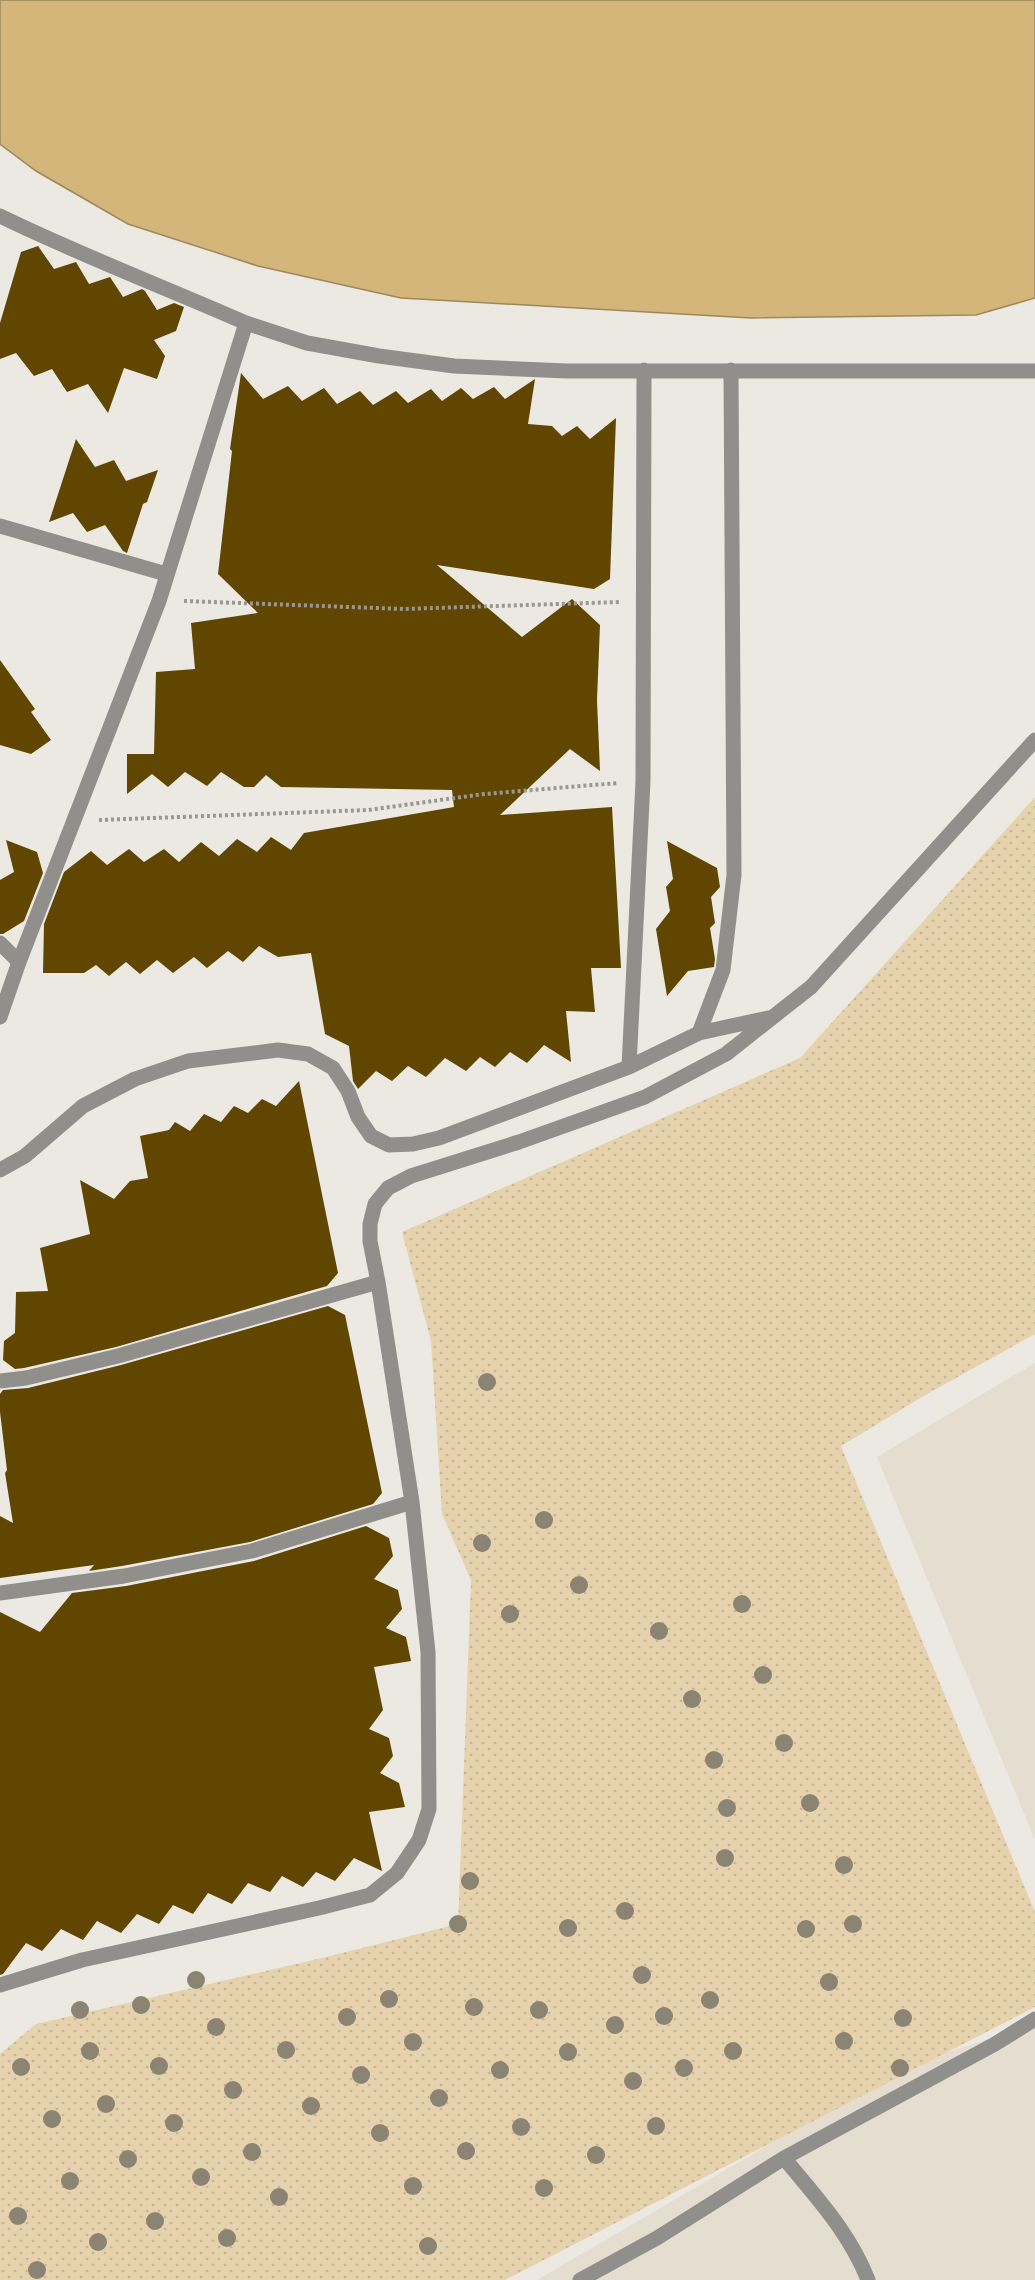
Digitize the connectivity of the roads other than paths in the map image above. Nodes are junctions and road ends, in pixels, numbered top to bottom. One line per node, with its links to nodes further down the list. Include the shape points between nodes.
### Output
1 (0, 216): 2 (lane, via 63,247)
2 (246, 323): 3 (lane, via 308,343 454,366); 7 (lane)
3 (644, 370): 4 (lane); 14 (lane, via 643,781)
4 (730, 370): 5 (lane); 13 (lane, via 734,875 723,970)
5 (1035, 371)
6 (0, 526): 7 (lane)
7 (166, 574): 10 (lane, via 159,601)
8 (1035, 740): 11 (lane, via 811,987)
9 (0, 943): 10 (lane)
10 (19, 962): 12 (lane)
11 (773, 1016): 13 (lane); 16 (lane, via 726,1054 645,1097 411,1176 388,1188 375,1204 370,1224)
12 (0, 1017)
13 (699, 1033): 14 (lane)
14 (629, 1067): 15 (lane, via 440,1138 389,1145 371,1136 333,1068 308,1054 278,1050 188,1061 135,1079 83,1106 25,1156)
15 (0, 1170)
16 (378, 1282): 17 (lane, via 118,1356); 18 (lane)
17 (0, 1381)
18 (412, 1502): 19 (lane, via 252,1551 124,1576); 20 (lane, via 428,1652 429,1809 419,1840 397,1873 370,1894 82,1960)
19 (0, 1593)
20 (0, 1984)
21 (1035, 2019): 22 (lane)
22 (784, 2158): 23 (lane, via 657,2238); 24 (lane, via 839,2225 859,2256)
23 (580, 2280)
24 (868, 2280)

